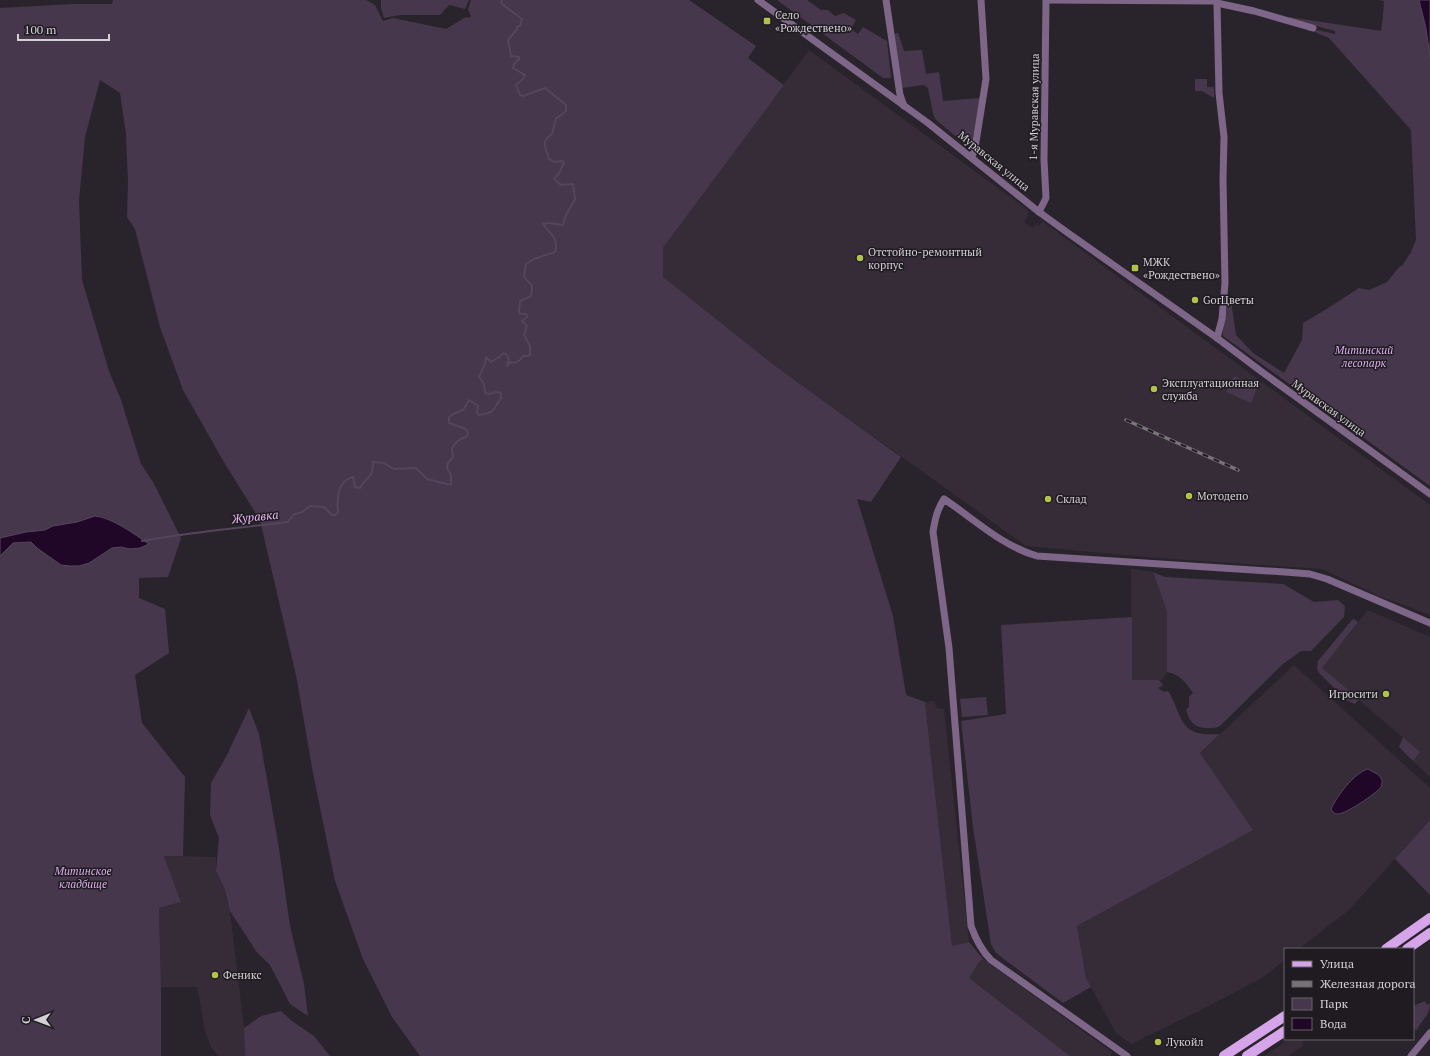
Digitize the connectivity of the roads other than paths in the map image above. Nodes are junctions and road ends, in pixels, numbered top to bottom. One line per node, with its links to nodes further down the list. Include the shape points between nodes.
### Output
1 (758, 0): 7 (street, Муравская улица)
2 (886, 0): 7 (street, via 901,101)
3 (980, 0): 8 (street, via 986,79)
4 (1046, 0): 5 (street, 1-я Муравская улица); 9 (street, 1-я Муравская улица, via 1046,198)
5 (1216, 1): 6 (street, 1-я Муравская улица); 10 (street, via 1219,93 1224,137 1226,282)
6 (1312, 28)
7 (904, 106): 8 (street, Муравская улица)
8 (972, 157): 9 (street, Муравская улица)
9 (1039, 212): 10 (street, Муравская улица)
10 (1217, 338): 11 (street, Муравская улица)
11 (1430, 494)
12 (1430, 624): 20 (street, via 1310,574 1037,556 1022,552 1004,541 944,499 934,519 933,532 949,648 971,926 975,939 991,960)
13 (1430, 918): 15 (main road)
14 (1430, 933): 16 (main road)
15 (1387, 948)
16 (1408, 948)
17 (1284, 1017): 21 (main road)
18 (1284, 1032): 22 (main road)
19 (1430, 1033): 23 (street)
20 (1127, 1056)
21 (1224, 1056)
22 (1247, 1056)
23 (1411, 1056)

